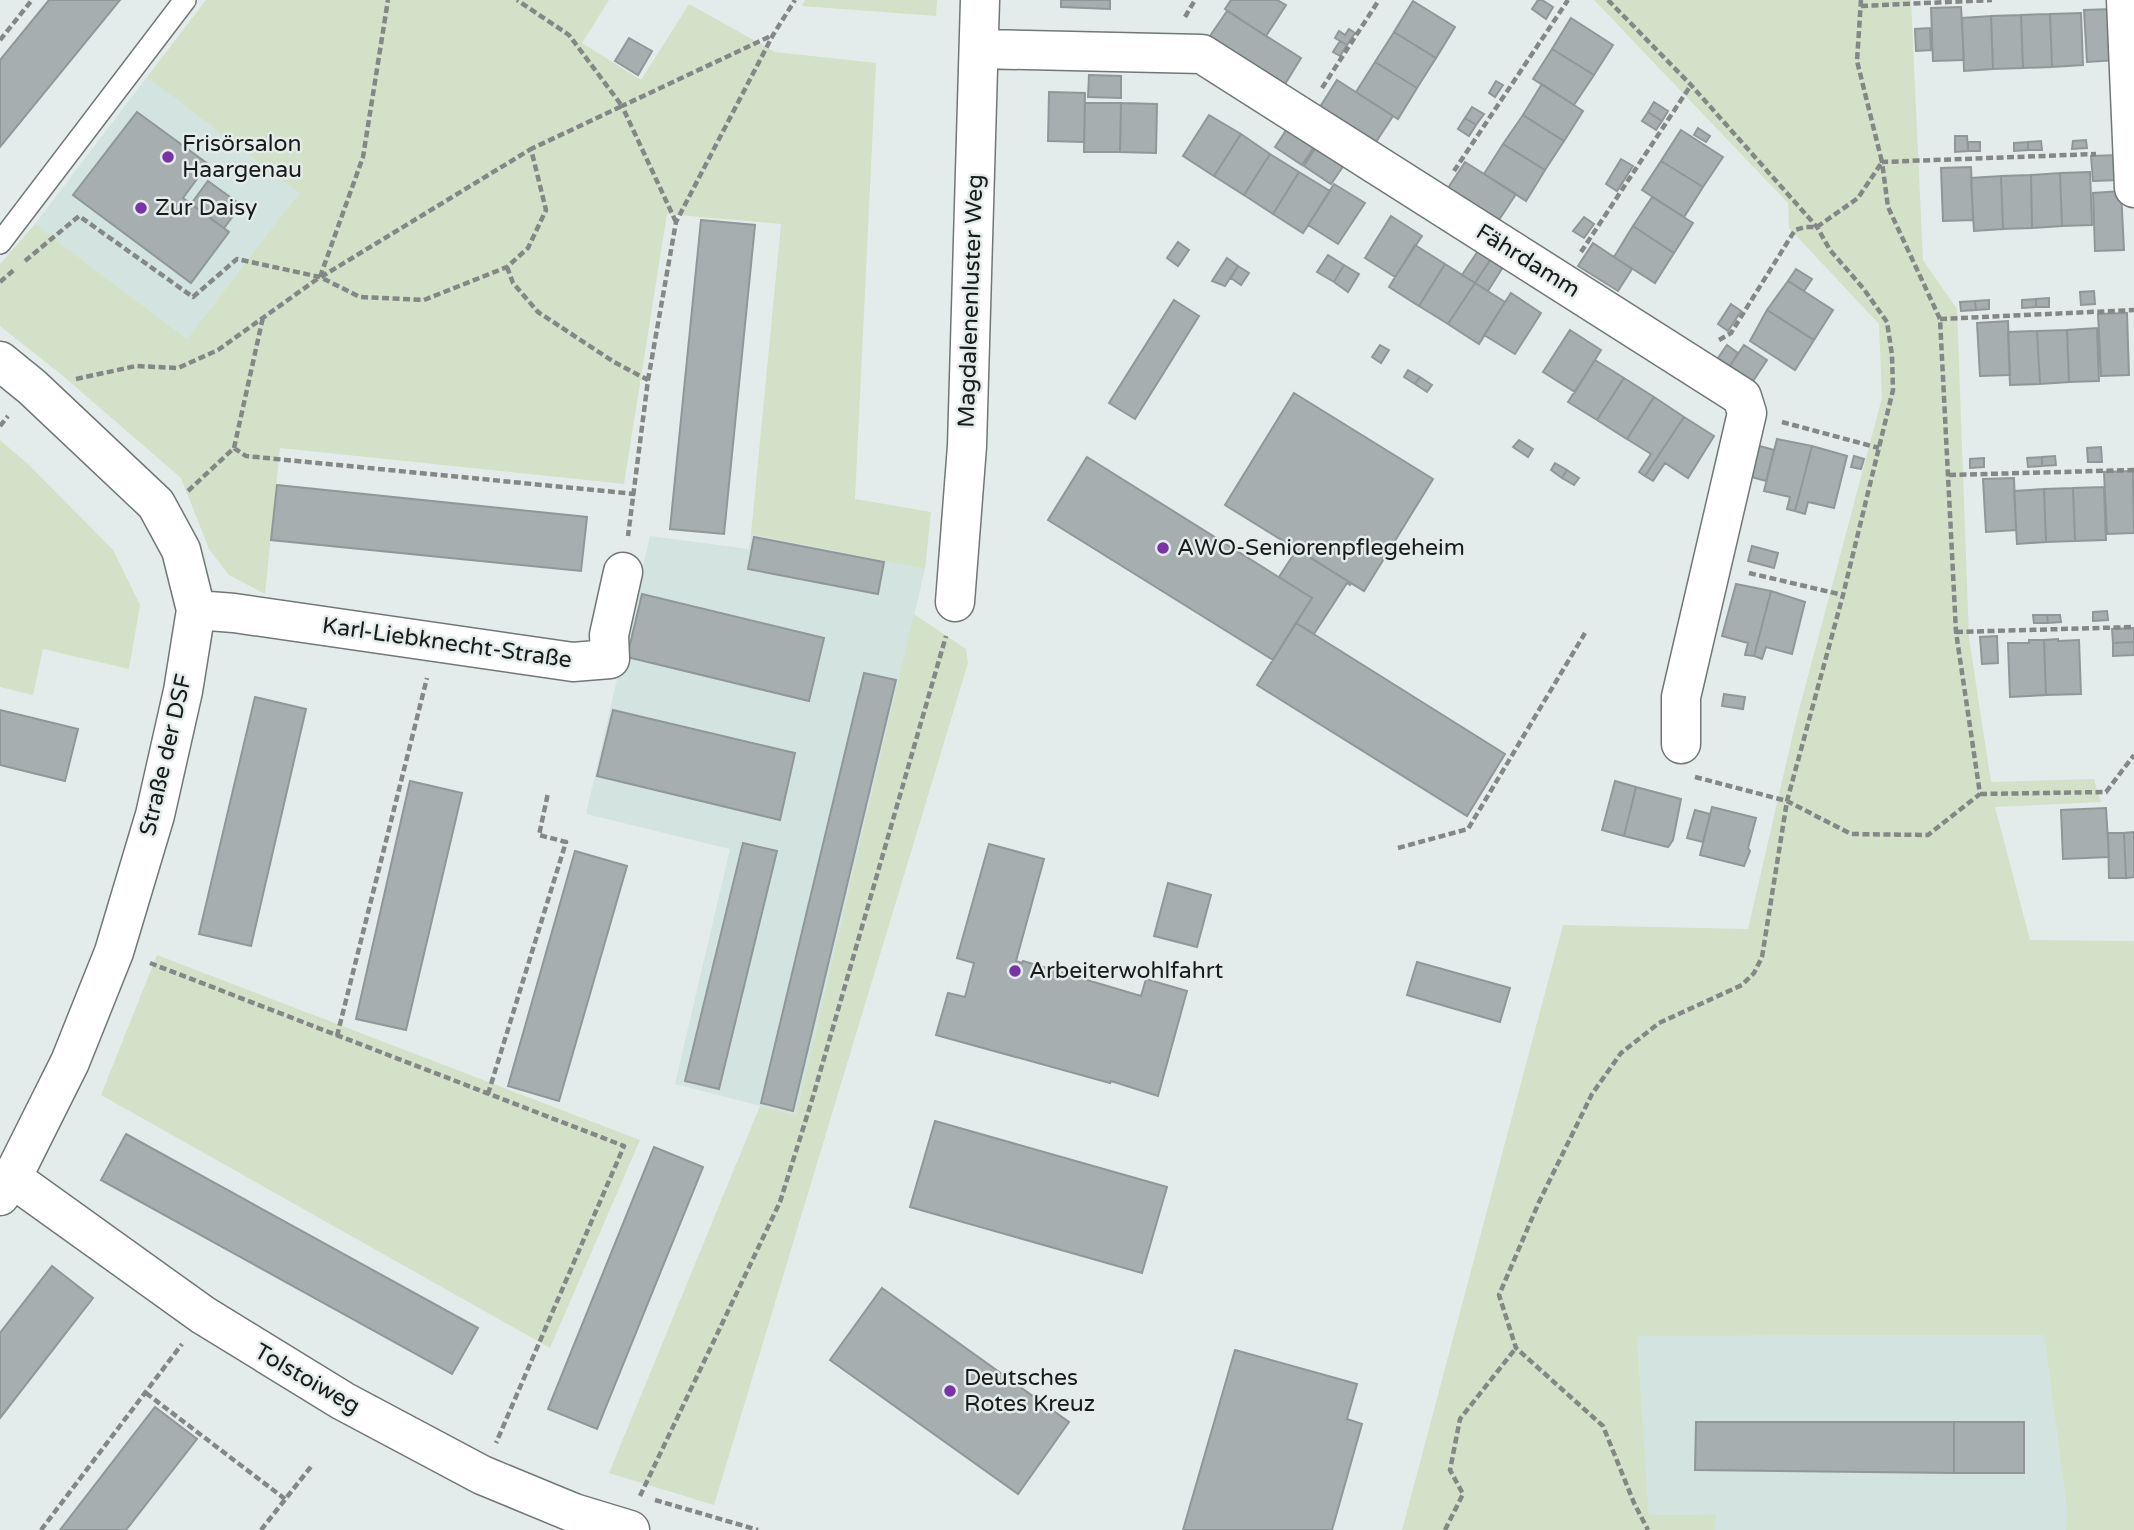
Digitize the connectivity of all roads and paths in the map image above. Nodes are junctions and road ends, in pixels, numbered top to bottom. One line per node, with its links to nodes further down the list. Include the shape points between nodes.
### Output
1 (32, 0): 14 (path)
2 (185, 0): 25 (lane)
3 (388, 0): 27 (path, via 363,157)
4 (517, 0): 17 (path, via 569,35)
5 (795, 0): 13 (path)
6 (980, 0): 15 (street, Magdalenenluster Weg)
7 (1379, 0): 18 (path)
8 (1569, 0): 22 (path)
9 (1608, 0): 16 (path)
10 (1992, 0): 12 (path)
11 (2126, 0): 21 (street)
12 (1861, 3): 20 (path, via 1857,61)
13 (773, 35): 17 (path); 23 (path)
14 (0, 40)
15 (979, 49): 18 (street, Fährdamm, via 1202,54); 48 (street, Magdalenenluster Weg, via 967,446)
16 (1691, 85): 24 (path); 29 (path)
17 (622, 106): 19 (path); 23 (path)
18 (1302, 118): 22 (street, Fährdamm)
19 (531, 149): 26 (path, via 546,210 528,248); 27 (path)
20 (1882, 162): 21 (path); 24 (path, via 1858,198); 32 (path, via 1888,207)
21 (2133, 170)
22 (1434, 201): 29 (street, Fährdamm)
23 (676, 222): 35 (path)
24 (1817, 227): 34 (path, via 1795,230 1731,333 1720,338); 40 (path, via 1887,322 1893,390)
25 (0, 243)
26 (507, 267): 27 (path, via 424,300 360,297); 35 (path, via 513,283 538,312)
27 (320, 277): 28 (path, via 237,259 193,297 79,216); 31 (path)
28 (0, 282)
29 (1561, 282): 34 (street, Fährdamm)
30 (2134, 310): 32 (path)
31 (263, 317): 36 (path, via 218,350 178,368 136,366); 39 (path)
32 (1940, 319): 42 (path)
33 (0, 360): 36 (street, Straße der DSF)
34 (1700, 370): 37 (street, Fährdamm, via 1742,397)
35 (648, 380): 43 (path)
36 (32, 387): 38 (path); 44 (street, Straße der DSF)
37 (1747, 413): 40 (path); 45 (street)
38 (0, 426)
39 (234, 448): 43 (path, via 246,456); 44 (path, via 191,490)
40 (1879, 448): 47 (path)
41 (2134, 470): 42 (path)
42 (1949, 475): 51 (path)
43 (635, 495): 46 (path)
44 (156, 504): 49 (street, Straße der DSF, via 181,550)
45 (1711, 565): 47 (path); 54 (street, via 1681,696)
46 (622, 572): 53 (street, Karl-Liebknecht-Straße, via 609,635 610,659 573,662)
47 (1843, 595): 58 (path)
48 (955, 602): 70 (path, via 779,1202)
49 (196, 610): 53 (street, Karl-Liebknecht-Straße); 60 (street, Straße der DSF, via 155,815)
50 (2134, 627): 51 (path)
51 (1956, 632): 57 (path)
52 (1585, 633): 59 (path, via 1468,829)
53 (436, 642): 61 (path)
54 (1681, 744): 58 (path, via 1689,776)
55 (2134, 755): 57 (path, via 2106,792)
56 (548, 793): 62 (path, via 539,835 566,842)
57 (1980, 794): 58 (path, via 1928,835 1851,834)
58 (1787, 801): 65 (path, via 1762,957 1742,985 1659,1023 1621,1053 1592,1094 1499,1295)
59 (1398, 848)
60 (114, 952): 61 (path); 63 (street, Straße der DSF, via 70,1062)
61 (337, 1037): 62 (path)
62 (488, 1094): 68 (path, via 624,1146)
63 (6, 1187): 64 (street, Tolstoiweg)
64 (203, 1315): 66 (path); 68 (street, Tolstoiweg, via 343,1401)
65 (1516, 1348): 73 (path, via 1460,1419 1450,1470 1463,1493); 74 (path, via 1603,1426)
66 (146, 1393): 69 (path); 71 (path)
67 (313, 1464): 69 (path)
68 (482, 1475): 70 (street, Tolstoiweg, via 574,1514)
69 (285, 1499): 72 (path)
70 (627, 1529)
71 (41, 1530)
72 (261, 1530)
73 (1445, 1530)
74 (1647, 1530)

